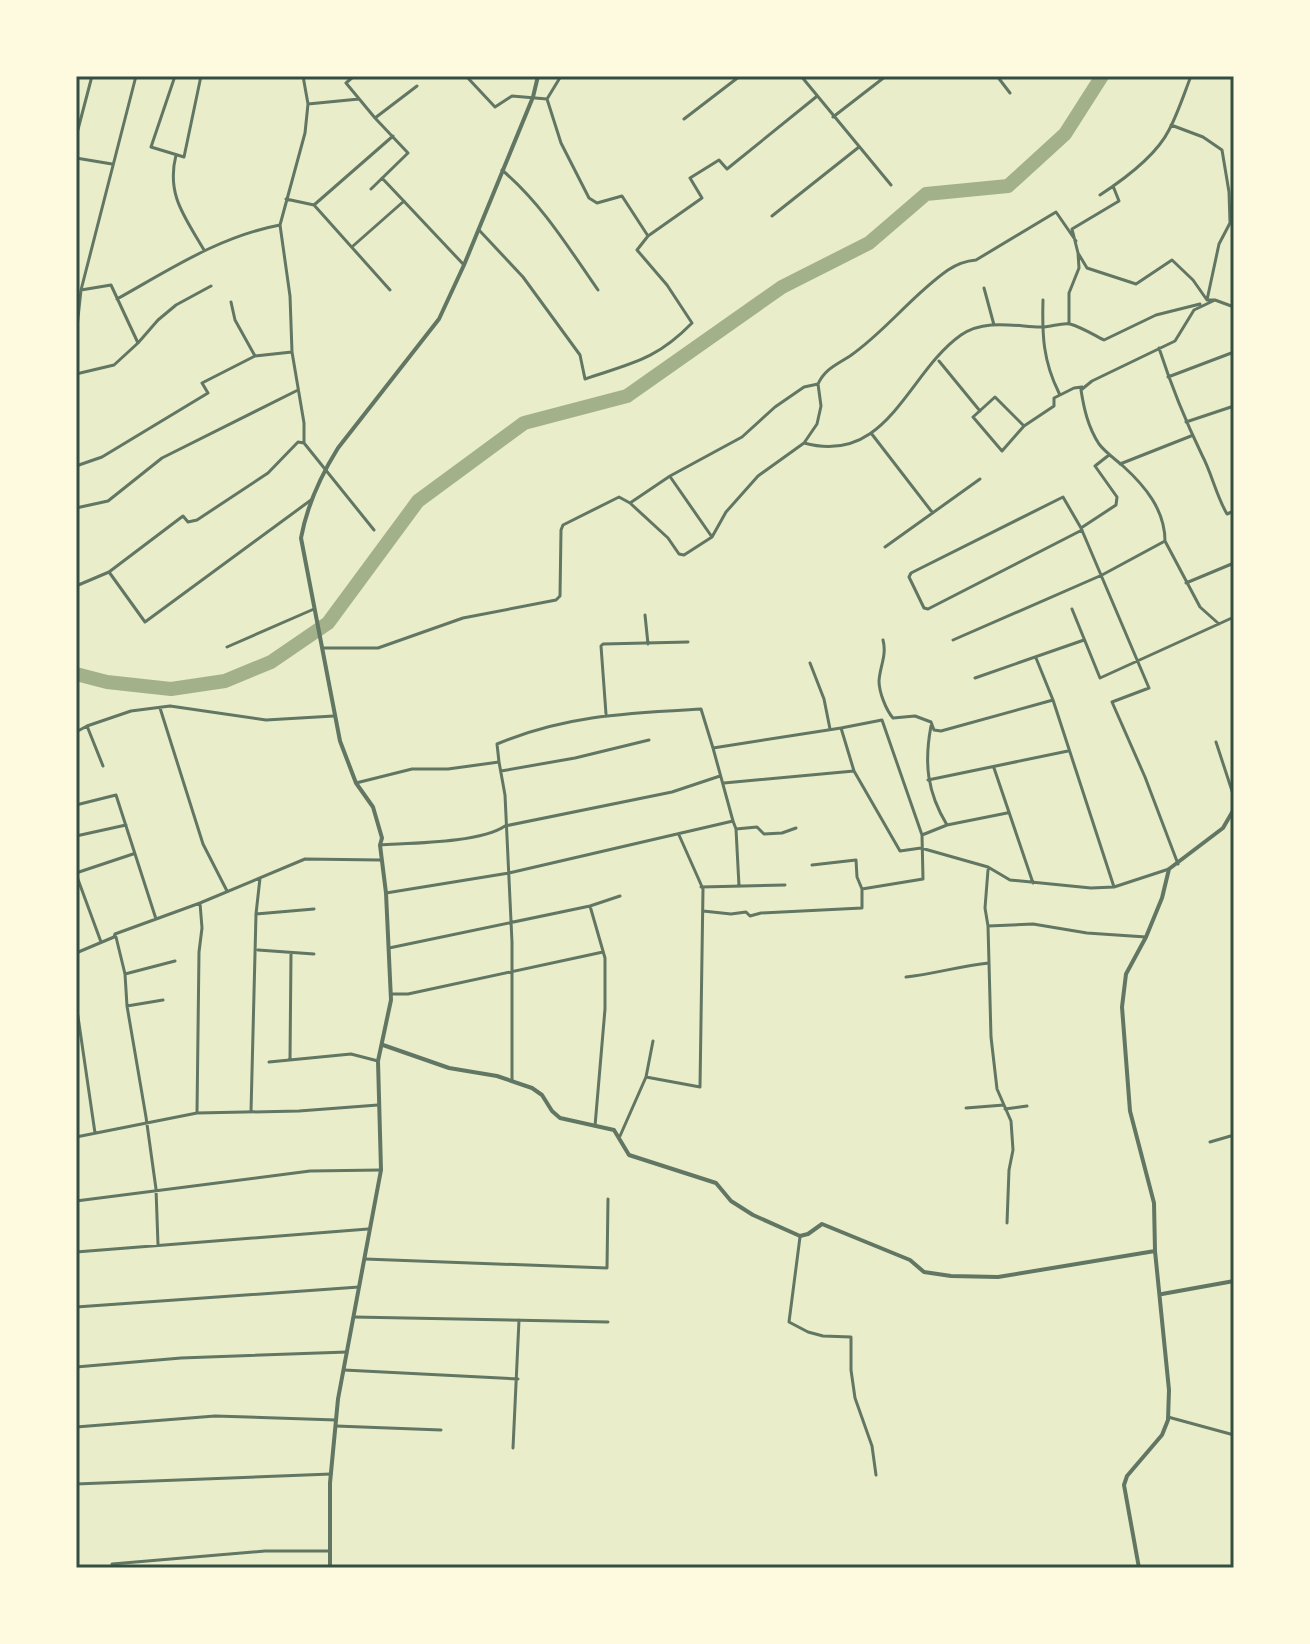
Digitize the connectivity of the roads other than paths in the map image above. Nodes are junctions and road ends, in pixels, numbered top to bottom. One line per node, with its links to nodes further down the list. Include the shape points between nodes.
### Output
1 (92, 76): 27 (street)
2 (136, 76): 31 (street)
3 (175, 76): 29 (street, via 151,147)
4 (201, 76): 29 (street, via 184,157)
5 (303, 76): 21 (street)
6 (354, 76): 19 (street, via 346,83)
7 (466, 76): 17 (street, via 495,107 512,96)
8 (538, 76): 17 (street)
9 (561, 76): 20 (street)
10 (740, 76): 24 (street)
11 (801, 76): 18 (street)
12 (886, 76): 22 (street)
13 (997, 76): 16 (street)
14 (1191, 76): 25 (street)
15 (417, 86): 23 (street)
16 (1010, 93)
17 (533, 97): 20 (street); 32 (street)
18 (816, 97): 22 (street); 44 (street, via 727,169 719,160 690,178 702,198)
19 (359, 99): 21 (street); 23 (street)
20 (547, 99): 44 (street, via 561,143 589,198 597,203 622,196)
21 (308, 104): 38 (street)
22 (833, 117): 28 (street)
23 (375, 118): 26 (street)
24 (684, 119)
25 (1171, 125): 35 (street, via 1153,154); 57 (street, via 1222,150 1230,223 1219,244)
26 (393, 136): 33 (street, via 408,153); 40 (street)
27 (76, 137)
28 (859, 147): 34 (street); 41 (street)
29 (176, 155): 47 (street, via 174,196)
30 (76, 158): 31 (street)
31 (113, 164): 52 (street)
32 (502, 170): 43 (street); 54 (street, via 544,213)
33 (382, 178): 36 (street); 39 (street)
34 (891, 185)
35 (1113, 186): 37 (street); 45 (street, via 1119,201 1072,229)
36 (371, 189)
37 (1100, 195)
38 (286, 199): 40 (street); 42 (street)
39 (404, 201): 46 (street); 49 (street)
40 (314, 205): 46 (street)
41 (772, 216)
42 (280, 225): 47 (street, via 253,230); 66 (street)
43 (479, 230): 44 (street, via 523,277 580,355 585,379 652,356 692,323 637,250); 49 (street)
44 (648, 236)
45 (1076, 241): 48 (street); 72 (street, via 1056,212 976,260 956,265 877,336 824,372)
46 (352, 247): 53 (street)
47 (204, 251): 55 (street)
48 (1078, 253): 57 (street, via 1087,268 1136,284 1172,260); 60 (street)
49 (464, 265): 87 (street, via 439,319)
50 (211, 286): 64 (street, via 176,305)
51 (984, 288): 61 (street)
52 (81, 290): 55 (street, via 111,285); 63 (street)
53 (390, 290)
54 (598, 290)
55 (117, 299): 64 (street)
56 (1043, 300): 62 (street)
57 (1206, 301): 59 (street); 60 (street, via 1156,315 1104,340); 65 (street, via 1175,341)
58 (231, 302): 68 (street)
59 (1234, 307)
60 (1069, 324): 62 (street)
61 (994, 325): 62 (street); 69 (street, via 963,334)
62 (1042, 327): 75 (street, via 1044,351)
63 (76, 336)
64 (138, 343): 70 (street, via 114,365)
65 (1159, 348): 71 (street); 73 (street)
66 (292, 352): 68 (street); 74 (street)
67 (1234, 352): 71 (street)
68 (255, 356): 86 (street, via 202,383 208,393 102,457)
69 (938, 360): 77 (street); 80 (street, via 894,414)
70 (76, 374)
71 (1168, 377): 78 (street)
72 (818, 384): 83 (street, via 817,424); 88 (street, via 775,407 742,437)
73 (1082, 387): 75 (street); 84 (street, via 1086,416)
74 (298, 390): 82 (street); 92 (street, via 162,458 108,501)
75 (1060, 394): 79 (street, via 1054,406)
76 (1234, 406): 78 (street)
77 (980, 411): 79 (street, via 995,397); 79 (street, via 973,417 1002,451)
78 (1186, 422): 81 (street)
79 (1024, 426)
80 (871, 433): 83 (street, via 843,446); 94 (street)
81 (1191, 436): 85 (street); 93 (street, via 1227,514)
82 (304, 443): 87 (street); 101 (street, via 298,442 268,473 197,520 188,522 183,516)
83 (804, 443): 97 (street, via 758,476)
84 (1109, 455): 85 (street); 95 (street, via 1095,466 1117,497 1116,505)
85 (1120, 464): 98 (street, via 1152,499 1165,524)
86 (76, 466)
87 (324, 470): 90 (street); 96 (street)
88 (670, 476): 91 (street); 97 (street)
89 (980, 479): 94 (street)
90 (311, 500): 101 (street, via 145,622); 105 (street, via 301,538)
91 (630, 503): 97 (street, via 682,555); 115 (street, via 619,497 563,525 556,600 463,618 378,648)
92 (76, 508)
93 (1234, 511)
94 (932, 513): 99 (street)
95 (1082, 529): 95 (street, via 1063,497 909,577 928,609); 102 (street)
96 (374, 530)
97 (712, 537)
98 (1165, 541): 102 (street); 103 (street)
99 (885, 547)
100 (1234, 563): 103 (street)
101 (109, 572): 104 (street)
102 (1102, 575): 111 (street); 118 (street)
103 (1186, 583): 109 (street, via 1200,607)
104 (76, 586)
105 (314, 609): 115 (street); 116 (street)
106 (1072, 609): 112 (street)
107 (645, 615): 114 (street)
108 (1234, 617): 109 (street)
109 (1219, 624): 118 (street)
110 (883, 640): 125 (street, via 879,683 886,710 893,718 915,716)
111 (953, 640)
112 (1084, 640): 117 (street); 118 (street, via 1100,678)
113 (688, 642): 114 (street)
114 (648, 644): 123 (street, via 601,646)
115 (323, 646): 124 (street)
116 (227, 647)
117 (1036, 658): 120 (street); 121 (street)
118 (1138, 662): 162 (street, via 1149,688 1112,702)
119 (810, 663): 128 (street)
120 (975, 678)
121 (1053, 700): 125 (street, via 941,731); 133 (street)
122 (160, 708): 124 (street, via 266,720); 126 (street, via 131,711); 175 (street, via 203,844)
123 (606, 714): 132 (street, via 701,709); 134 (street, via 497,744)
124 (336, 716): 141 (street)
125 (931, 722): 140 (street)
126 (87, 726): 129 (street); 135 (street)
127 (841, 728): 128 (street); 138 (street); 156 (street, via 882,720)
128 (830, 729): 132 (street)
129 (76, 732)
130 (649, 740): 137 (street)
131 (1216, 742): 143 (street)
132 (713, 748): 139 (street)
133 (1068, 751): 136 (street); 173 (street)
134 (499, 762): 137 (street); 141 (street, via 412,769)
135 (103, 766)
136 (994, 768): 140 (street); 146 (street)
137 (501, 771): 152 (street)
138 (854, 771): 142 (street); 159 (street, via 900,851)
139 (720, 776): 142 (street); 152 (street, via 672,792)
140 (928, 780): 151 (street)
141 (356, 783): 158 (street, via 373,807)
142 (724, 783): 148 (street)
143 (1234, 797)
144 (76, 805): 150 (street, via 116,795)
145 (1234, 809): 147 (street)
146 (1007, 813): 151 (street); 169 (street)
147 (1228, 819): 149 (street); 162 (street)
148 (733, 821): 154 (street); 155 (street)
149 (1234, 823)
150 (126, 825): 157 (street); 160 (street)
151 (947, 825): 156 (street)
152 (505, 826): 158 (street, via 436,841); 167 (street)
153 (796, 828): 154 (street, via 764,834 757,827)
154 (736, 829): 171 (street)
155 (679, 835): 167 (street); 172 (street)
156 (922, 835): 159 (street)
157 (76, 836)
158 (380, 845): 161 (street)
159 (921, 848): 164 (street); 174 (street, via 923,879)
160 (135, 853): 166 (street); 183 (street)
161 (384, 860): 168 (street, via 305,859); 176 (street)
162 (1178, 864): 165 (street)
163 (812, 865): 174 (street, via 856,860)
164 (988, 867): 169 (street, via 1010,880); 185 (street)
165 (1169, 869): 173 (street); 187 (street)
166 (76, 873): 188 (street)
167 (509, 873): 176 (street); 184 (street)
168 (260, 878): 175 (street); 182 (street)
169 (1033, 883): 173 (street)
170 (785, 885): 171 (street)
171 (739, 886): 172 (street)
172 (701, 887): 181 (street)
173 (1114, 887)
174 (862, 889): 181 (street, via 862,908 750,916)
175 (227, 892): 178 (street)
176 (386, 893): 189 (street)
177 (620, 896): 179 (street)
178 (200, 903): 183 (street); 216 (street)
179 (590, 906): 184 (street); 191 (street)
180 (314, 909): 182 (street)
181 (703, 911): 209 (street, via 700,1087)
182 (256, 914): 190 (street)
183 (156, 919): 186 (street)
184 (511, 921): 189 (street); 197 (street)
185 (988, 926): 187 (street, via 1033,924); 196 (street)
186 (115, 934): 188 (street); 198 (street)
187 (1146, 937): 232 (street, via 1126,974 1122,1007 1130,1111 1154,1203)
188 (101, 942): 192 (street)
189 (389, 948): 200 (street)
190 (257, 950): 193 (street); 215 (street)
191 (603, 952): 197 (street); 218 (street, via 605,1009)
192 (76, 953)
193 (291, 953): 194 (street); 206 (street)
194 (314, 954)
195 (175, 961): 198 (street)
196 (989, 963): 199 (street); 213 (street, via 991,1037 997,1089)
197 (512, 972): 200 (street); 210 (street)
198 (125, 974): 203 (street)
199 (906, 977)
200 (391, 994): 205 (street)
201 (163, 1000): 203 (street)
202 (76, 1003): 219 (street)
203 (127, 1006): 217 (street)
204 (653, 1041): 209 (street)
205 (383, 1045): 207 (street); 210 (street, via 449,1068)
206 (290, 1060): 207 (street, via 351,1054); 208 (street)
207 (378, 1061): 211 (street)
208 (269, 1062)
209 (646, 1077): 221 (street)
210 (512, 1081): 218 (street, via 542,1095 560,1118)
211 (378, 1105): 215 (street); 224 (street)
212 (1027, 1106): 213 (street)
213 (1005, 1107): 214 (street); 228 (street, via 1013,1150)
214 (966, 1108)
215 (251, 1112): 216 (street)
216 (197, 1113): 217 (street)
217 (145, 1125): 219 (street); 225 (street)
218 (595, 1126): 221 (street)
219 (95, 1133): 222 (street)
220 (1234, 1135): 223 (street)
221 (620, 1136): 230 (street, via 629,1155 716,1183 753,1215)
222 (76, 1137)
223 (1210, 1142)
224 (381, 1170): 225 (street, via 310,1171); 229 (street)
225 (156, 1189): 227 (street); 231 (street)
226 (608, 1199): 234 (street, via 607,1268)
227 (76, 1201)
228 (1007, 1223)
229 (368, 1229): 231 (street); 234 (street)
230 (800, 1236): 232 (street, via 822,1224 892,1251 924,1272 951,1276 998,1277); 253 (street, via 789,1322 823,1336 851,1337 855,1398)
231 (158, 1245): 233 (street)
232 (1155, 1251): 237 (street)
233 (76, 1252)
234 (365, 1259): 236 (street)
235 (1234, 1281): 237 (street)
236 (359, 1287): 238 (street); 239 (street)
237 (1161, 1294): 246 (street)
238 (76, 1307)
239 (354, 1317): 240 (street); 242 (street)
240 (519, 1320): 241 (street); 245 (street)
241 (608, 1322)
242 (347, 1352): 243 (street); 244 (street)
243 (76, 1367)
244 (344, 1370): 245 (street); 247 (street)
245 (518, 1379): 251 (street)
246 (1167, 1417): 250 (street); 258 (street, via 1162,1435 1124,1485)
247 (336, 1423): 248 (street, via 215,1416); 249 (street); 252 (street)
248 (76, 1427)
249 (441, 1430)
250 (1234, 1435)
251 (513, 1448)
252 (331, 1474): 254 (street); 255 (street)
253 (876, 1475)
254 (76, 1484)
255 (329, 1551): 256 (street); 257 (street)
256 (112, 1564)
257 (330, 1568)
258 (1139, 1568)

